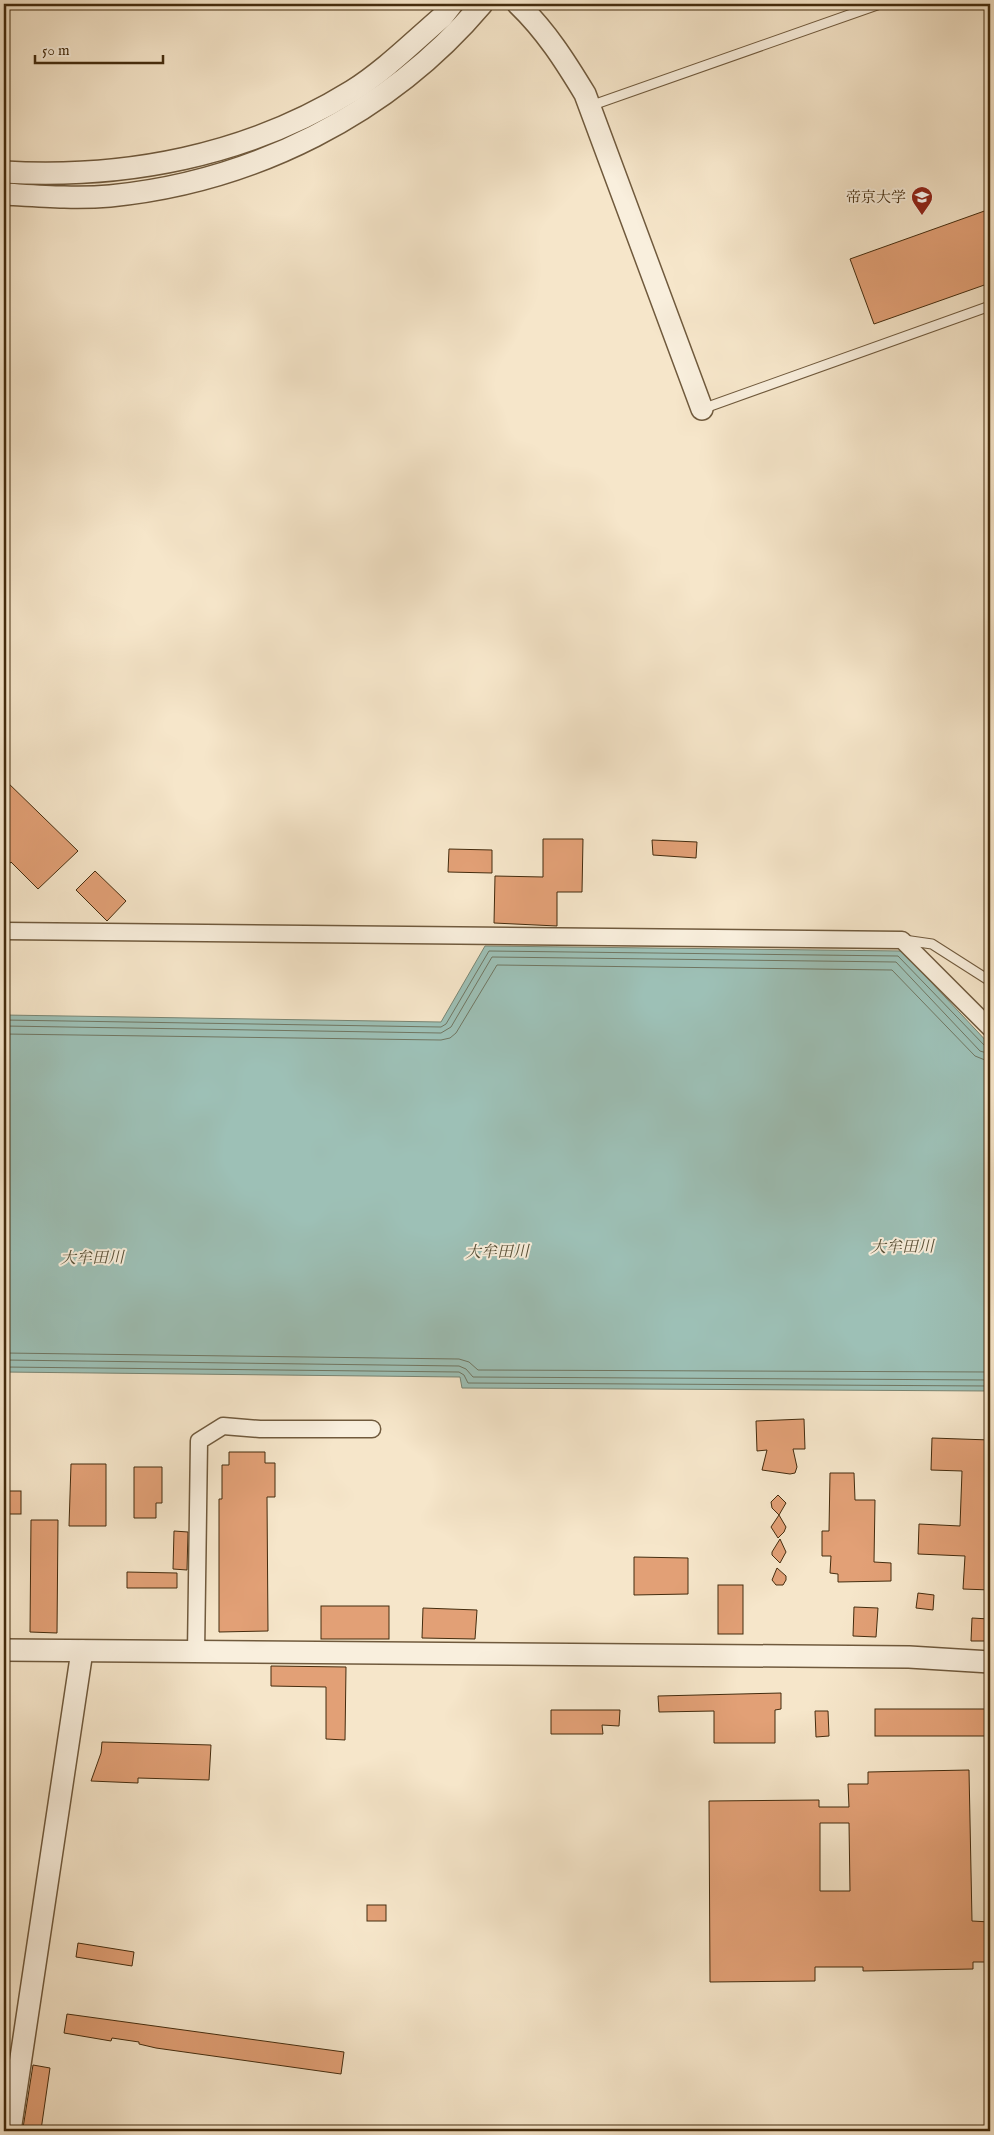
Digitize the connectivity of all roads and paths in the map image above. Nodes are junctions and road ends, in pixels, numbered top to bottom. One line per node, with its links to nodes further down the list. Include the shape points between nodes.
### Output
1 (452, 4): 6 (street, via 442,17 353,90 302,119 246,142 178,161 114,170)
2 (482, 4): 7 (street, via 464,26 396,83 350,118 298,146 236,170 178,186 109,196)
3 (518, 4): 5 (street, via 539,24 559,51)
4 (880, 4): 5 (lane)
5 (589, 106): 9 (street)
6 (4, 172)
7 (4, 194)
8 (990, 306): 9 (lane)
9 (702, 409)
10 (4, 919): 11 (street)
11 (10, 931): 12 (street)
12 (902, 940): 13 (lane, via 932,944); 14 (street)
13 (990, 981)
14 (990, 1028)
15 (372, 1428): 18 (street, via 260,1429 223,1426 199,1441)
16 (4, 1650): 17 (street)
17 (82, 1651): 18 (street); 20 (street)
18 (196, 1654): 19 (street, via 909,1657)
19 (990, 1662)
20 (10, 2131)

